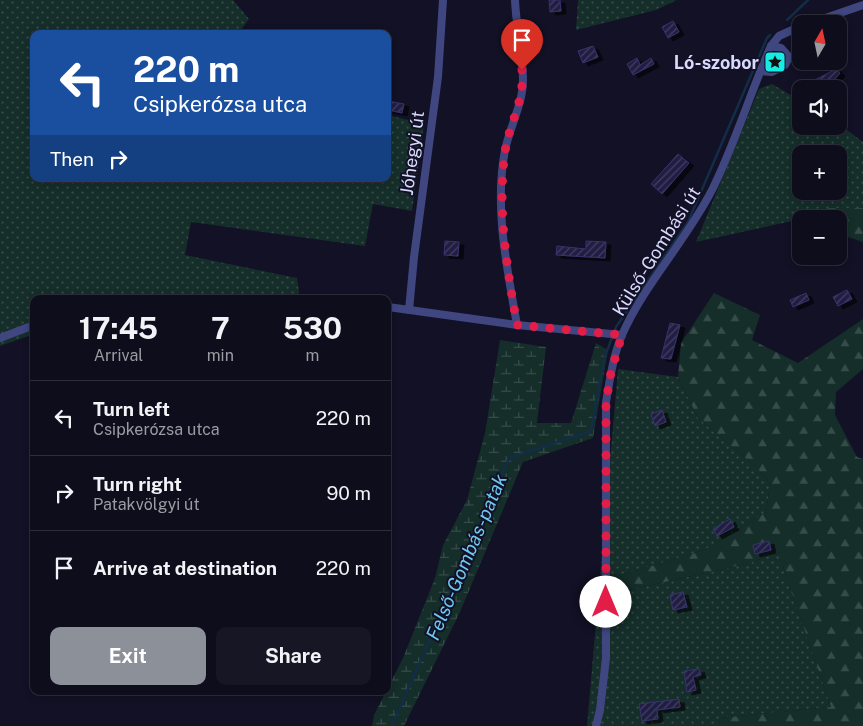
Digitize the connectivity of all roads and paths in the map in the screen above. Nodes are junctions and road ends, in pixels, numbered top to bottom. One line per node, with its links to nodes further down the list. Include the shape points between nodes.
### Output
1 (442, 0): 9 (street, Jóhegyi út, via 438,77)
2 (515, 0): 10 (street, via 522,98 505,149 501,186 504,241)
3 (863, 5): 4 (street)
4 (834, 15)
5 (792, 30): 6 (street, Külső-Gombási út, via 779,36)
6 (771, 46): 7 (street, Külső-Gombási út); 7 (street, via 781,48 789,57 785,65 772,72)
7 (760, 70): 12 (street, Külső-Gombási út, via 713,189 688,233)
8 (391, 307): 9 (street)
9 (409, 310): 10 (street)
10 (517, 325): 12 (street)
11 (30, 327): 13 (street)
12 (620, 335): 14 (street, Külső-Gombási út, via 606,402 606,658)
13 (0, 338)
14 (596, 726)

